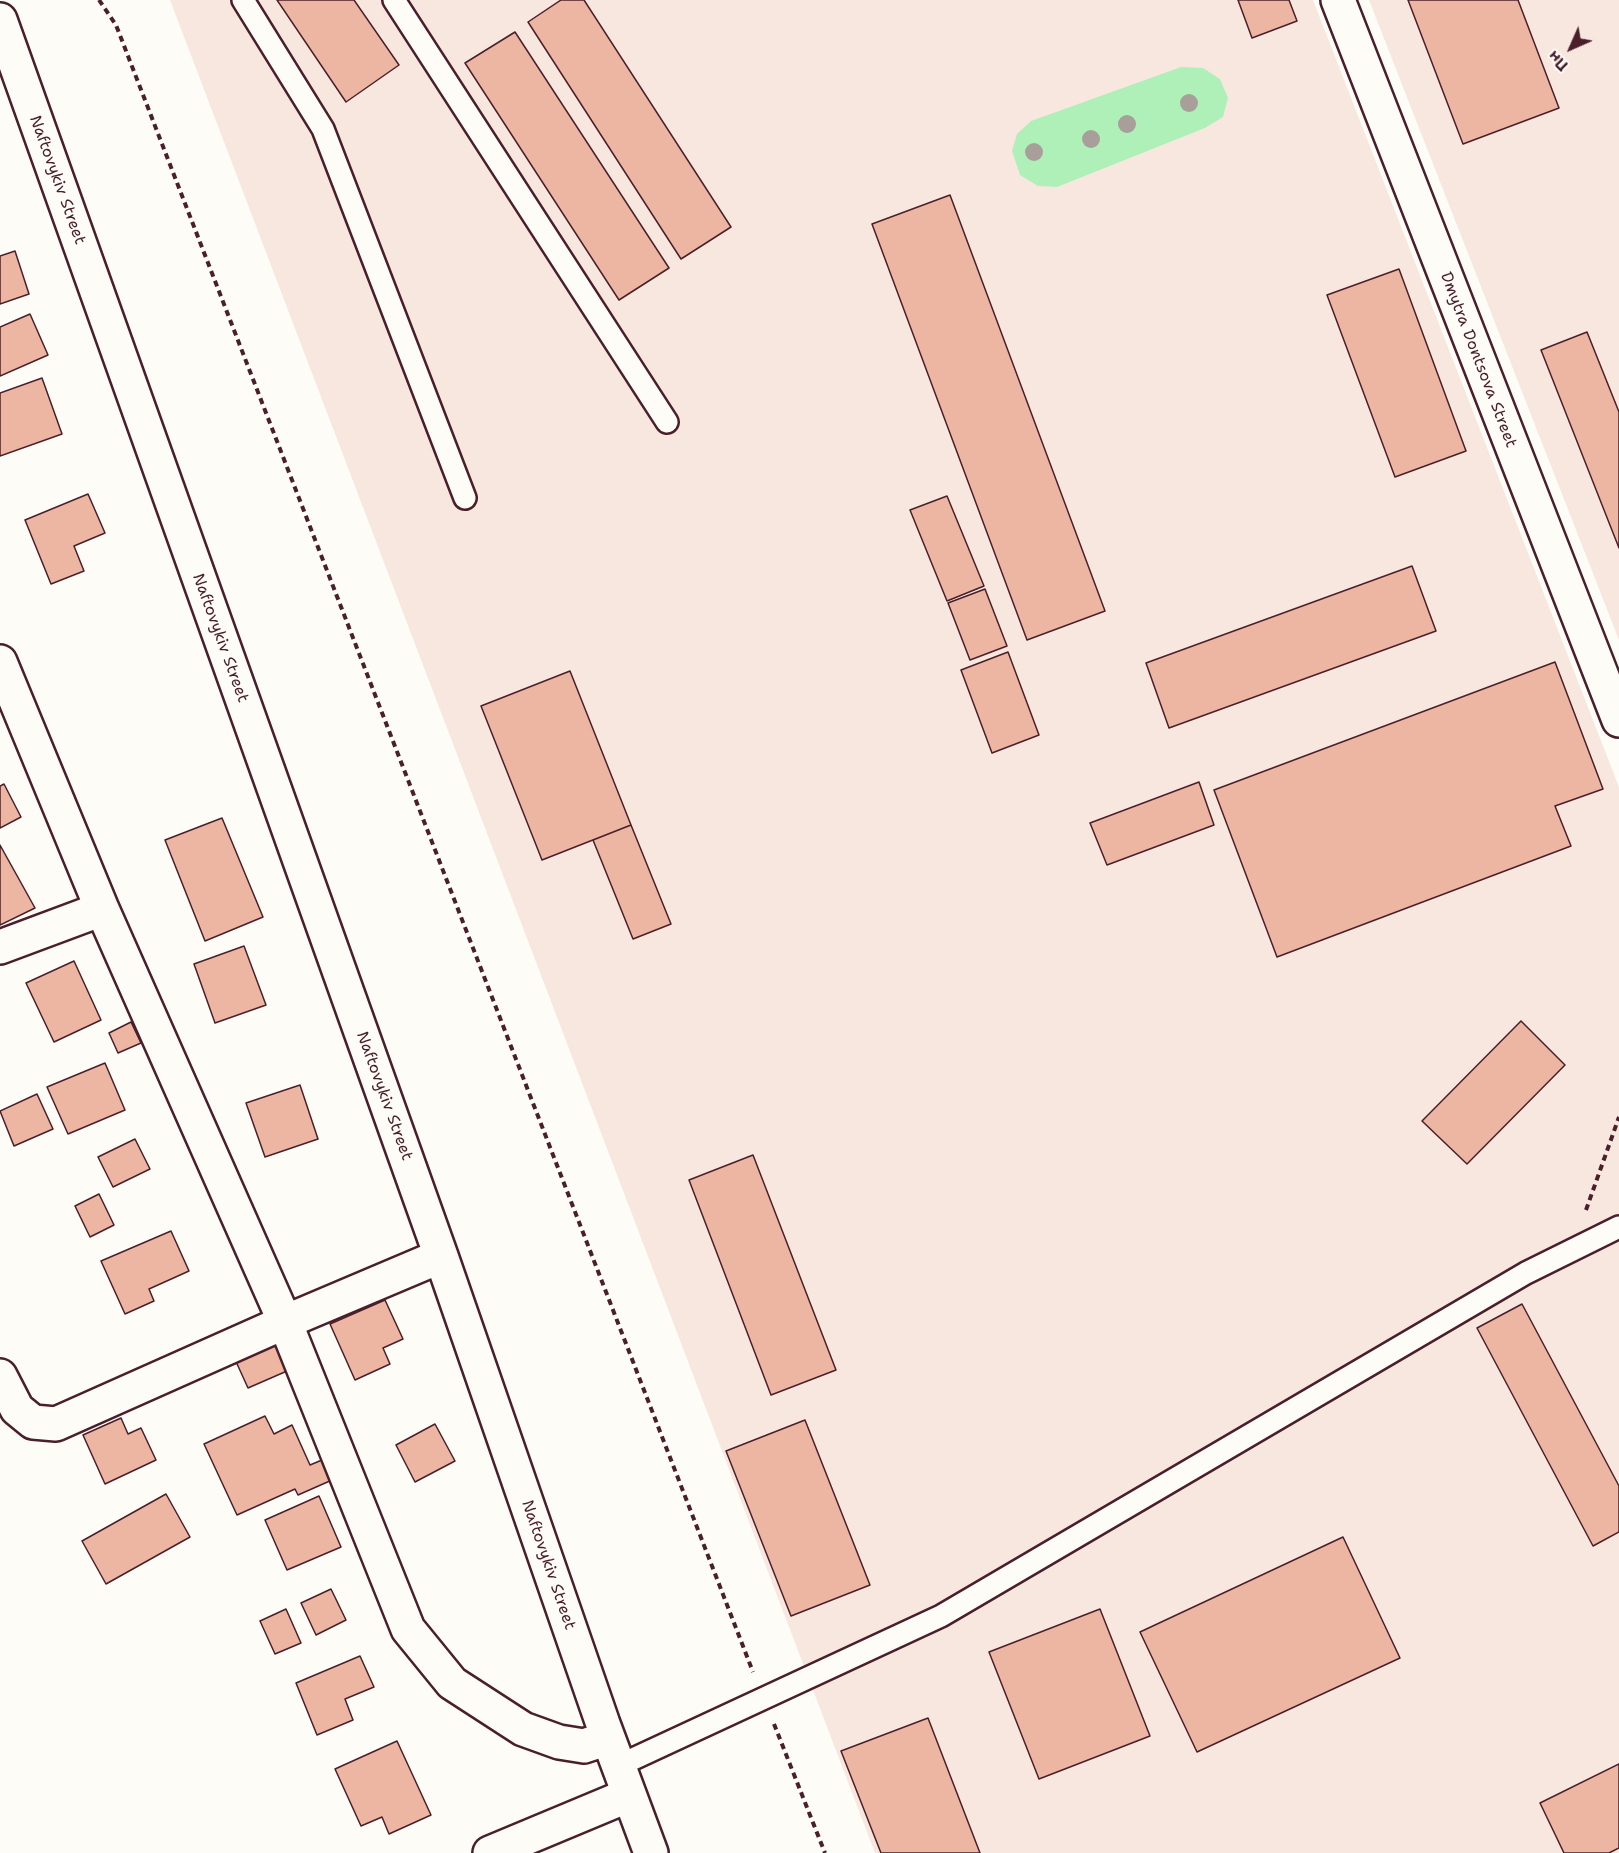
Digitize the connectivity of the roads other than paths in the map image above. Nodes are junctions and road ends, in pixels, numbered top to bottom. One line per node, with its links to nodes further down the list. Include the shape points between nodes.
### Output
1 (243, 0): 6 (lane, via 323,129)
2 (394, 0): 5 (lane)
3 (1338, 0): 8 (street, Dmytra Dontsova Street)
4 (1, 23): 12 (street, Naftovykiv Street)
5 (667, 422)
6 (465, 498)
7 (0, 662): 9 (street)
8 (1619, 720)
9 (102, 909): 10 (street); 13 (street)
10 (0, 948)
11 (1619, 1227): 15 (lane, via 1526,1273 940,1616)
12 (441, 1256): 13 (street); 15 (street, Naftovykiv Street)
13 (285, 1322): 14 (street, via 56,1424 33,1422 17,1409); 15 (street, via 408,1629 427,1656 452,1683 523,1729 584,1746)
14 (0, 1376)
15 (618, 1766): 16 (street); 17 (street, Naftovykiv Street)
16 (490, 1853)
17 (651, 1853)

